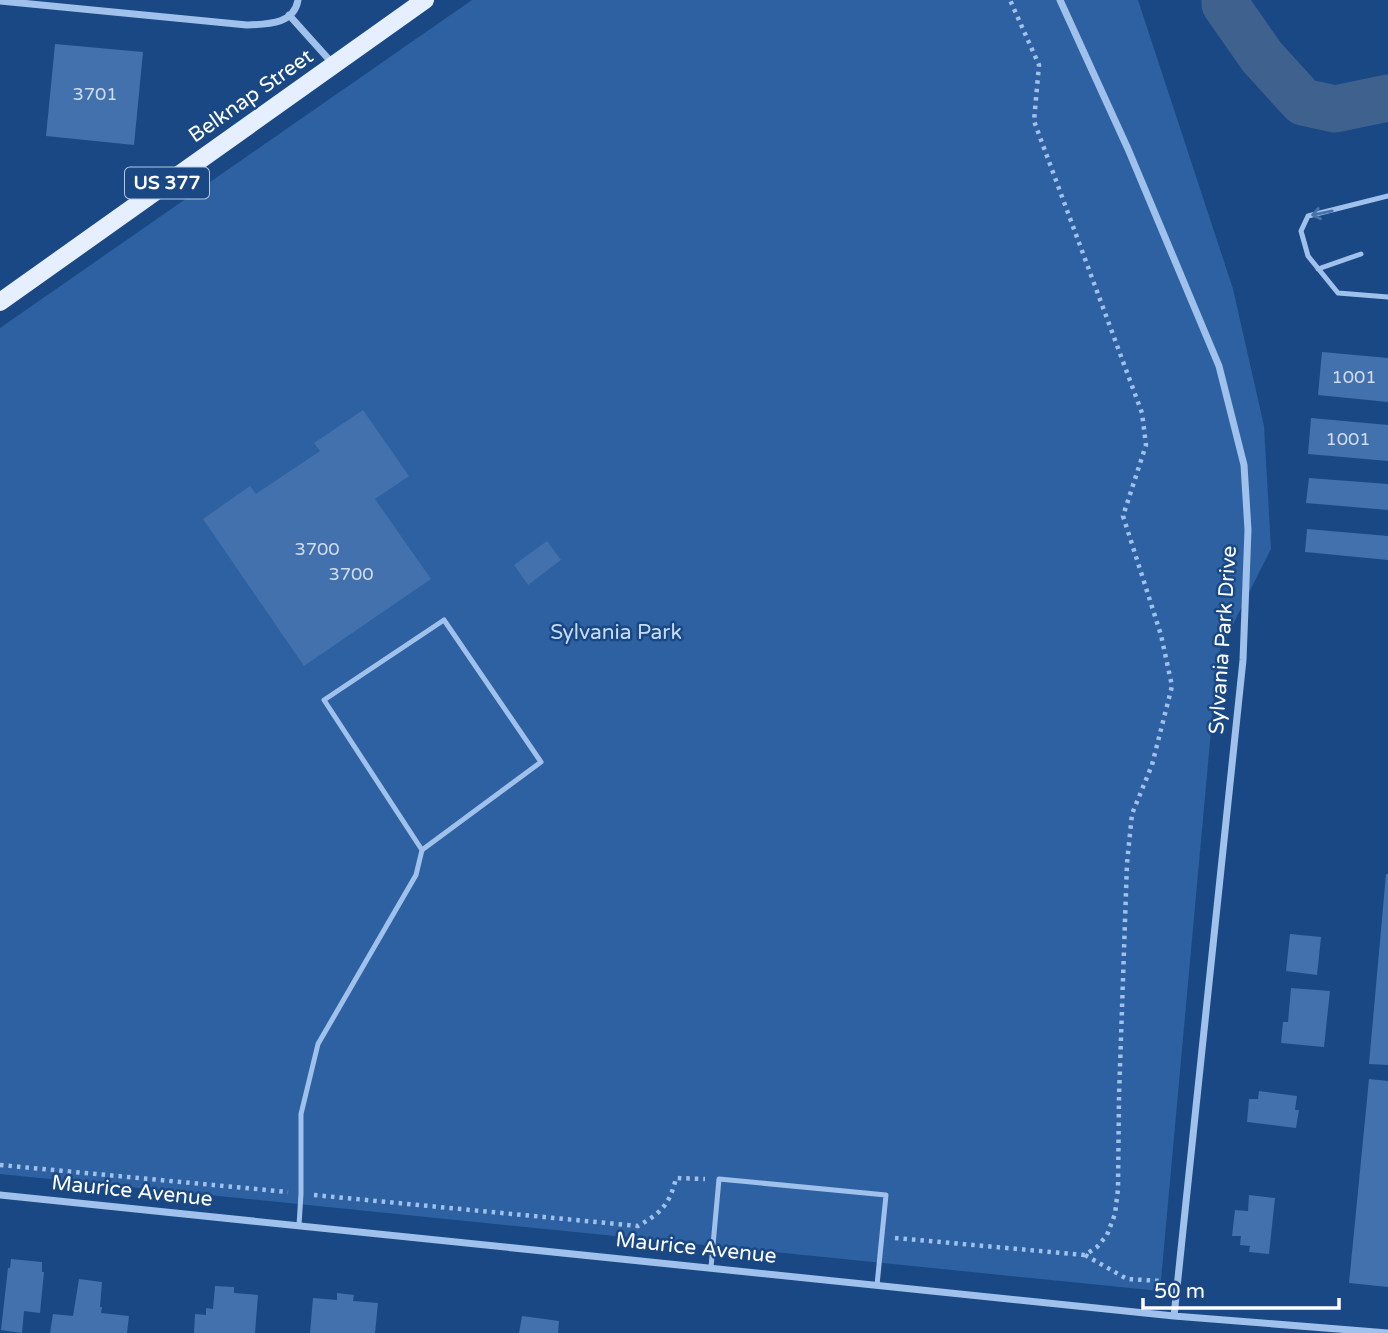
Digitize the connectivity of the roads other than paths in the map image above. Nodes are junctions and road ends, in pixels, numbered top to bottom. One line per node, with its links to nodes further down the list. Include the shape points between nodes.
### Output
1 (298, 0): 5 (street)
2 (425, 0): 6 (main road, Belknap Street / US 377)
3 (1060, 0): 17 (street, Sylvania Park Drive, via 1219,366 1244,465 1248,530 1243,660)
4 (0, 1): 5 (street, via 247,25 278,23)
5 (289, 15): 6 (street)
6 (334, 65): 11 (main road, Belknap Street / US 377)
7 (1388, 196): 9 (lane, one-way to 9, via 1308,216 1301,231 1308,256)
8 (1361, 254): 9 (lane)
9 (1318, 269): 10 (lane, via 1338,293)
10 (1388, 297)
11 (0, 302)
12 (422, 850): 12 (lane, via 541,762 444,620 324,700); 14 (lane, via 416,875 318,1044 301,1114)
13 (0, 1195): 14 (street, Maurice Avenue)
14 (299, 1225): 15 (street, Maurice Avenue)
15 (710, 1267): 16 (street, Maurice Avenue); 16 (lane, via 719,1179 886,1195)
16 (877, 1285): 17 (street, Maurice Avenue)
17 (1174, 1316): 18 (street, Maurice Avenue)
18 (1388, 1333)

